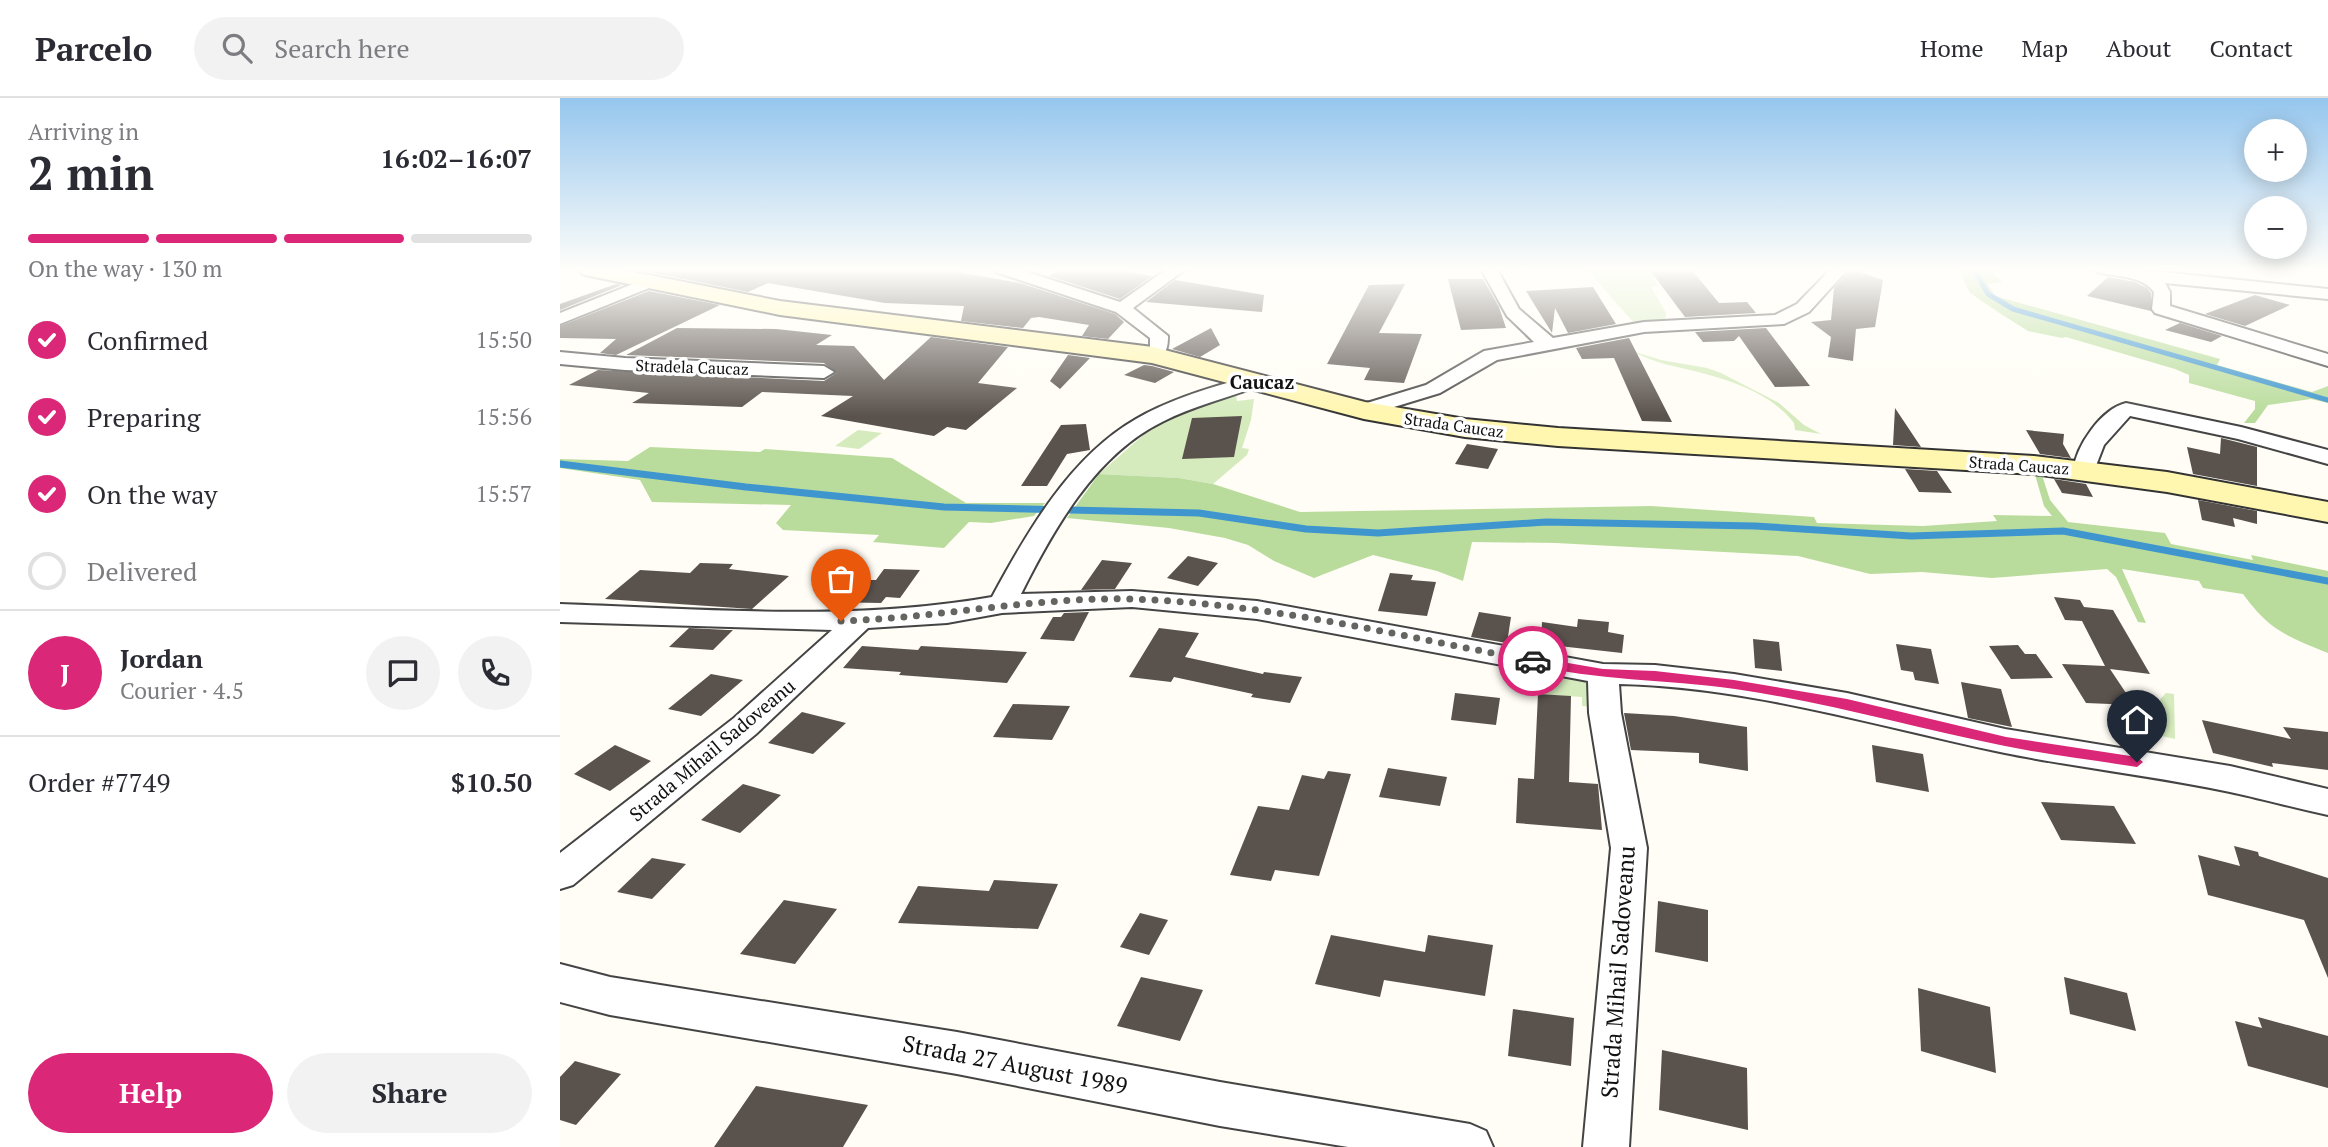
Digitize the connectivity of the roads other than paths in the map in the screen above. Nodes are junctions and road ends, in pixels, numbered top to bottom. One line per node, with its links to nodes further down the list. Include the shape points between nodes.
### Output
1 (859, 318): 7 (street, Strada Caucaz)
2 (1136, 318): 7 (street, via 1159,335 1159,348)
3 (1516, 318): 6 (street)
4 (1782, 318): 6 (street, via 1644,327)
5 (2190, 318): 9 (street)
6 (1550, 345): 12 (street, via 1491,355 1433,389)
7 (1153, 355): 11 (street, Strada Caucaz)
8 (560, 358): 10 (street, Stradela Caucaz)
9 (2328, 360)
10 (824, 372)
11 (1252, 382): 12 (street, Strada Caucaz); 16 (street, via 1159,415 1102,454 1058,512)
12 (1364, 410): 14 (street, Strada Caucaz, via 1558,438)
13 (2328, 457): 14 (street, via 2132,408 2124,410 2089,450)
14 (2084, 471): 15 (street, Strada Caucaz)
15 (2328, 512)
16 (1002, 604): 18 (street); 19 (street, via 1132,599 1215,606)
17 (560, 613): 18 (street)
18 (860, 621): 21 (street, Strada Mihail Sadoveanu, via 746,726)
19 (1603, 674): 20 (street, via 1734,684); 24 (street, Strada Mihail Sadoveanu, via 1605,713 1629,848)
20 (2328, 802)
21 (560, 874)
22 (560, 983): 23 (street, Strada 27 August 1989, via 610,996 957,1053)
23 (1470, 1147)
24 (1606, 1147)

